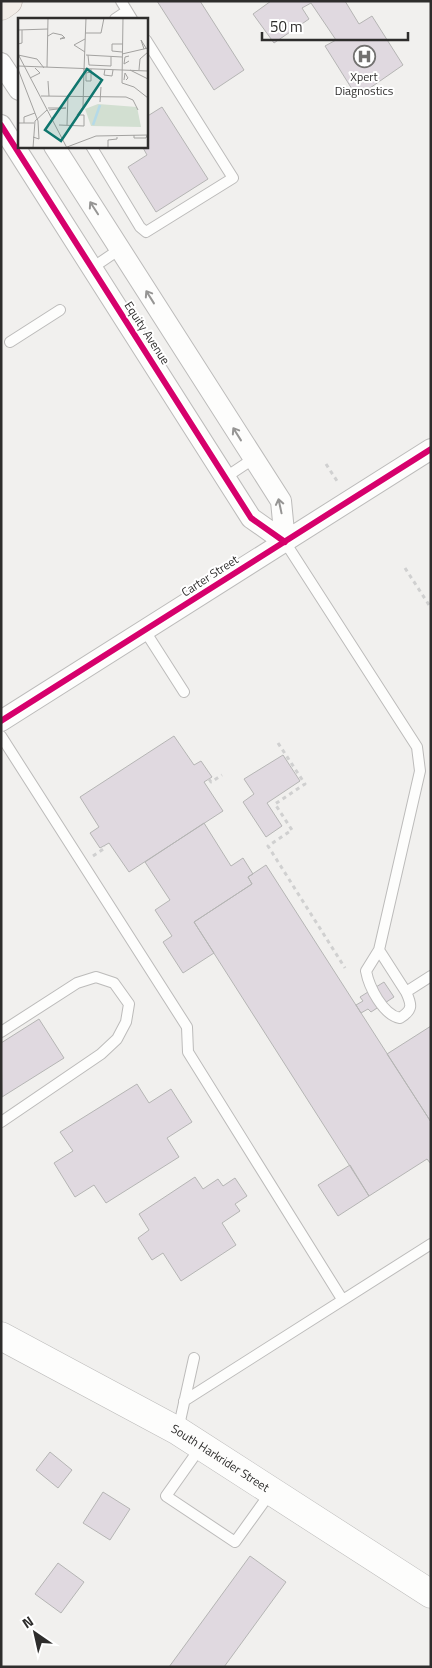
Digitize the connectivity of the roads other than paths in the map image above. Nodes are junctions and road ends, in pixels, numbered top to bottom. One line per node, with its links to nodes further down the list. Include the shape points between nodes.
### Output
1 (8, 1): 3 (main road)
2 (121, 1): 4 (lane)
3 (1, 6)
4 (130, 15)
5 (148, 43): 10 (lane, via 233,178 146,232)
6 (1, 63): 7 (street)
7 (18, 88)
8 (1, 125): 12 (street, Equity Avenue)
9 (55, 148): 11 (street, Equity Avenue, one-way to 9)
10 (92, 148)
11 (120, 250): 12 (lane); 16 (street, Equity Avenue, one-way to 11)
12 (92, 268): 17 (street, Equity Avenue)
13 (60, 310): 14 (lane)
14 (10, 342)
15 (431, 448): 18 (street, Carter Street)
16 (253, 459): 17 (lane); 18 (street, Equity Avenue, one-way to 16, via 281,501)
17 (226, 477): 18 (street, Equity Avenue, via 251,518)
18 (285, 542): 19 (street, Carter Street); 23 (lane, via 417,746 420,771)
19 (145, 631): 20 (lane); 21 (street, Carter Street)
20 (184, 692)
21 (1, 721)
22 (1, 736): 29 (lane, via 187,1026 188,1052)
23 (379, 950): 25 (lane); 25 (lane, via 366,971 368,983 392,1017 400,1018 408,1013 411,1004)
24 (431, 976): 25 (lane)
25 (406, 992)
26 (1, 1032): 27 (lane, via 77,984 96,977 114,983 129,1004 126,1022 117,1039 101,1054)
27 (1, 1122)
28 (431, 1244): 29 (lane)
29 (342, 1298): 32 (lane)
30 (1, 1336): 33 (main road, South Harkrider Street)
31 (194, 1358): 32 (lane)
32 (184, 1401): 33 (lane)
33 (178, 1431): 34 (main road, South Harkrider Street)
34 (201, 1446): 35 (main road, South Harkrider Street); 35 (lane, via 166,1496 234,1542)
35 (271, 1491): 36 (main road, South Harkrider Street)
36 (431, 1594)

